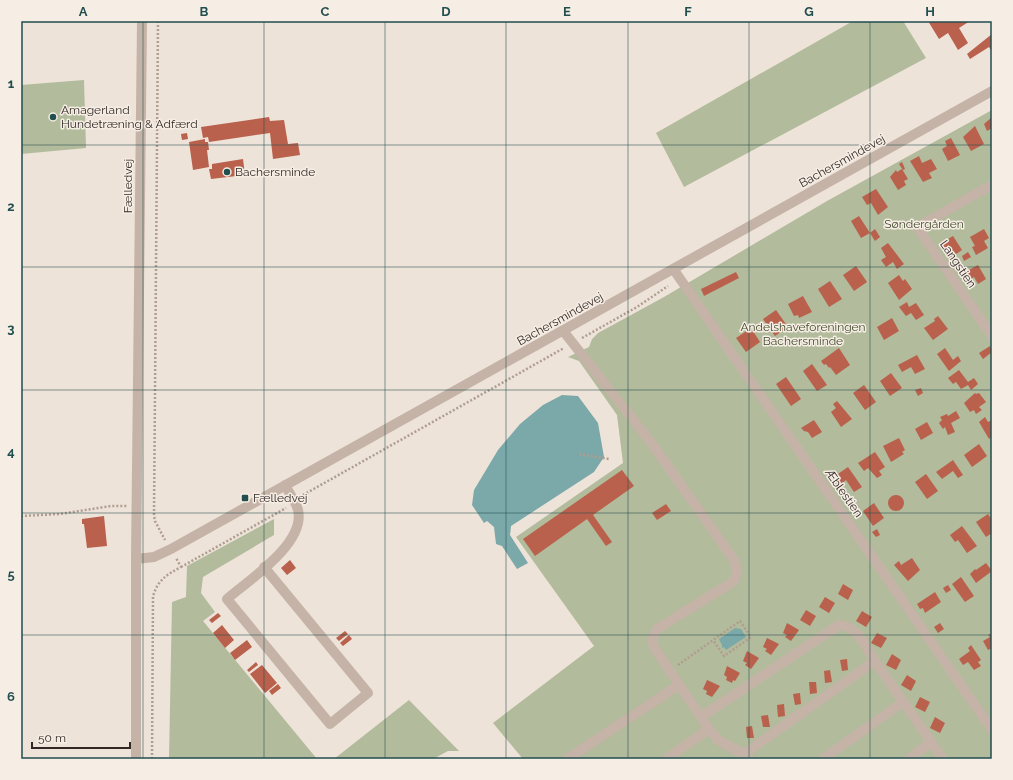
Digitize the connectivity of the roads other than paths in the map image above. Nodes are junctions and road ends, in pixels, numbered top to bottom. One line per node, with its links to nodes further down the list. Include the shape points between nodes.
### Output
1 (142, 21): 9 (street, Fælledvej)
2 (992, 91): 4 (street, Bachersmindevej)
3 (992, 185): 5 (street, Langstien, via 917,227)
4 (676, 274): 6 (street, Bachersmindevej); 16 (street, Æblestien)
5 (989, 324): 7 (street, Langstien)
6 (564, 332): 8 (street, Bachersmindevej); 12 (street, via 671,469 734,560 737,571 734,581 657,629 652,640 655,649)
7 (992, 336)
8 (285, 485): 9 (street, Bachersmindevej, via 171,549 154,557); 10 (street, via 298,510 298,524 285,549)
9 (136, 559): 19 (street, Fælledvej)
10 (264, 567): 10 (street, via 227,599 330,724 368,693)
11 (875, 661): 13 (street); 14 (street, via 854,630 839,625); 18 (street)
12 (679, 685): 14 (street); 20 (street)
13 (903, 702): 17 (street); 22 (street)
14 (701, 717): 15 (street)
15 (709, 729): 18 (street, via 718,740); 21 (street)
16 (992, 730)
17 (930, 743): 23 (street); 24 (street)
18 (747, 756)
19 (136, 759)
20 (567, 759)
21 (666, 759)
22 (823, 759)
23 (909, 759)
24 (943, 759)

